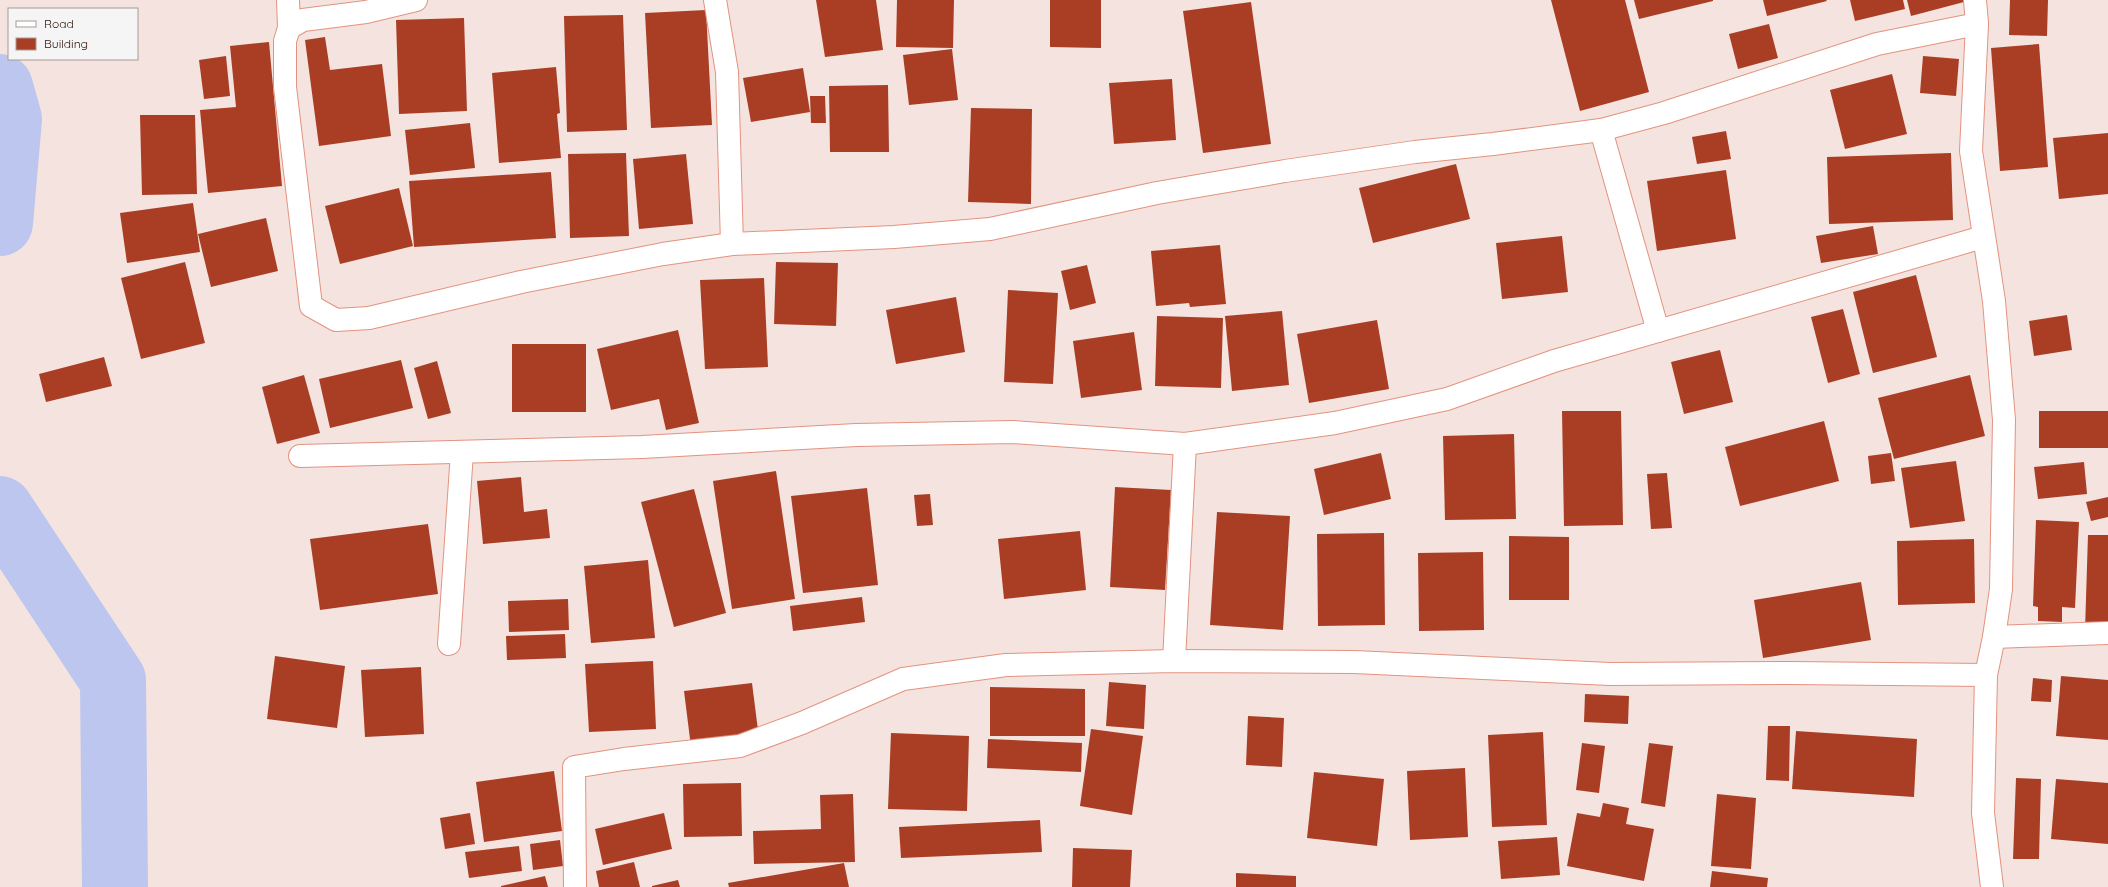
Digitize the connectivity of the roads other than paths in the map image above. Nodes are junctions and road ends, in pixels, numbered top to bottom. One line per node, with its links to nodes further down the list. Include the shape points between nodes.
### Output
1 (288, 0): 6 (street)
2 (416, 0): 6 (street, via 366,12 303,20)
3 (715, 0): 9 (street, via 727,72)
4 (1975, 0): 5 (street)
5 (1977, 24): 7 (street, via 1877,44 1664,113); 8 (street, via 1971,151)
6 (289, 28): 9 (street, via 285,41 285,87 310,306 336,320 369,318 521,282 663,254)
7 (1601, 130): 9 (street, via 1415,152 1278,173 1157,193 990,229 894,237); 10 (street)
8 (1983, 237): 10 (street); 15 (street, via 1994,301 2004,420 2001,589)
9 (732, 244)
10 (1658, 331): 11 (street, via 1554,361 1447,398 1335,423)
11 (1185, 444): 12 (street, via 1013,432); 17 (street)
12 (462, 452): 13 (street); 16 (street)
13 (300, 456)
14 (2108, 633): 15 (street)
15 (1994, 637): 18 (street)
16 (449, 644)
17 (1174, 661): 18 (street, via 1354,662 1610,674); 19 (street, via 1006,665 903,679 802,723 740,746 574,767)
18 (1986, 675): 20 (street, via 1983,813)
19 (575, 887)
20 (1992, 887)

